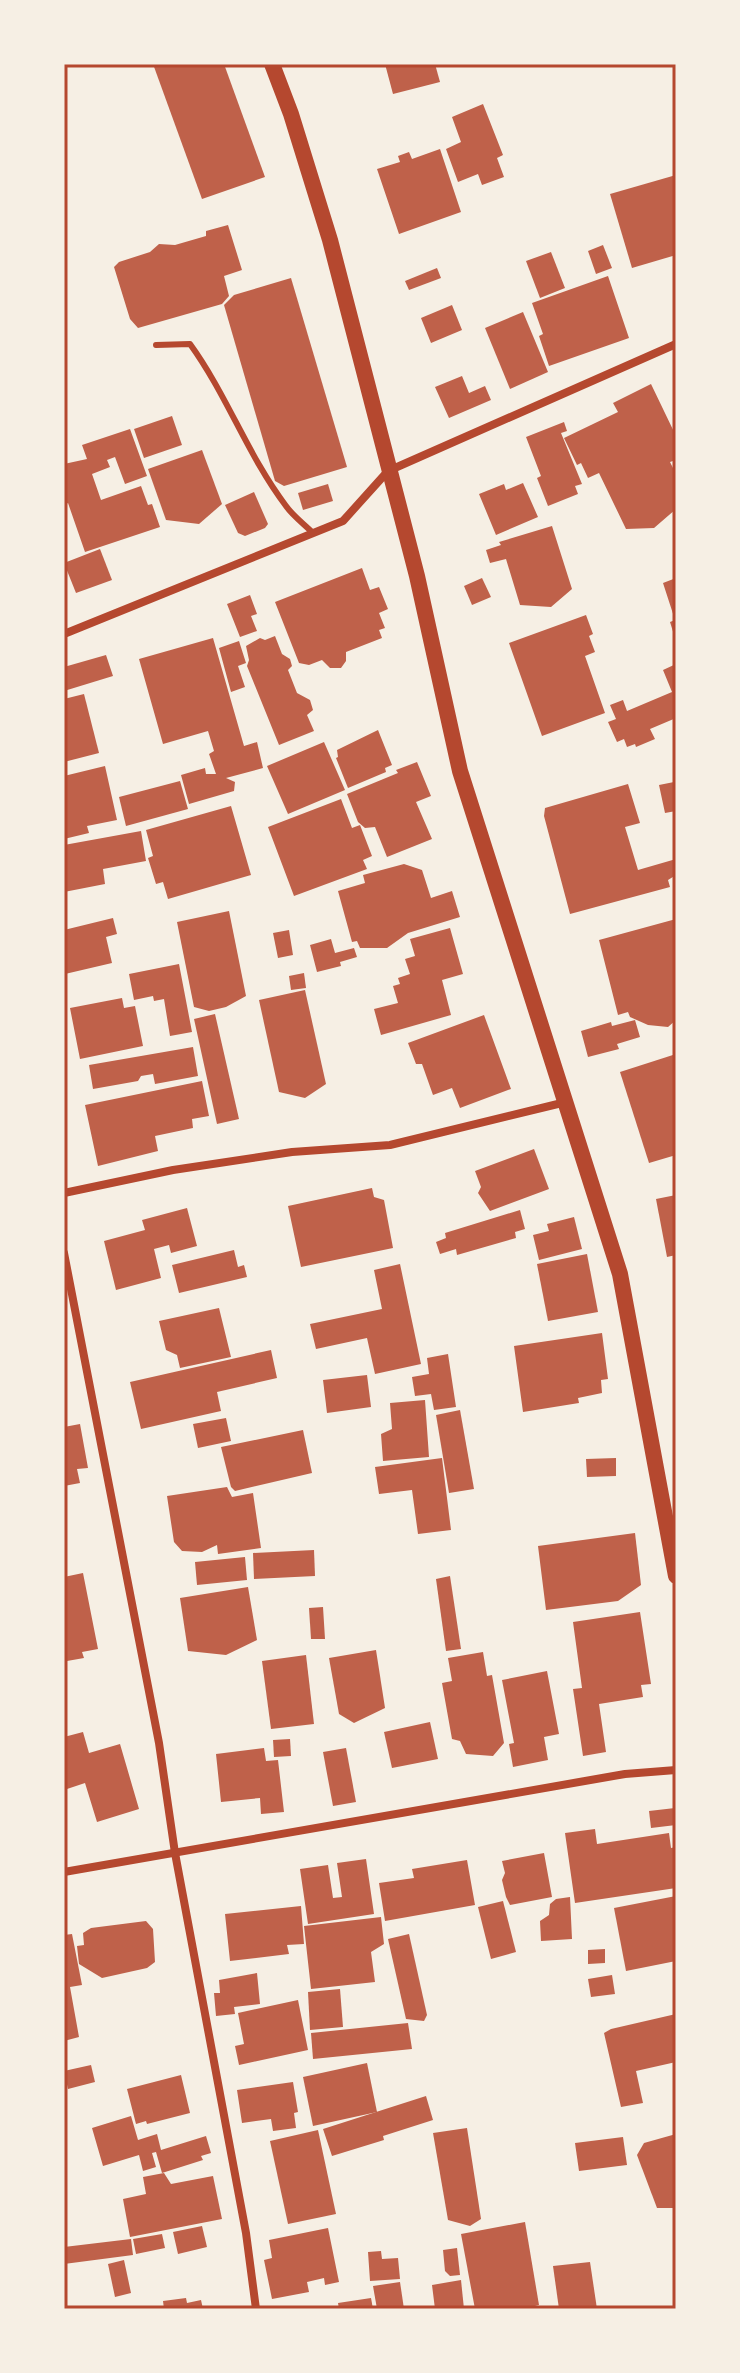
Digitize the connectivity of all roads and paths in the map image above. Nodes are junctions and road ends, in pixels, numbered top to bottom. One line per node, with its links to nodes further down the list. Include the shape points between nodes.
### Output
1 (272, 64): 4 (main road, via 330,240)
2 (676, 344): 4 (street)
3 (156, 345): 5 (lane, via 190,344 287,508)
4 (388, 471): 5 (street, via 343,521); 7 (main road, via 460,771)
5 (313, 533): 6 (street)
6 (64, 634)
7 (567, 1101): 8 (street, via 390,1145 292,1152); 10 (main road, via 620,1274)
8 (64, 1193)
9 (64, 1253): 12 (street, via 159,1743)
10 (676, 1576)
11 (676, 1770): 12 (street, via 625,1774)
12 (175, 1853): 13 (street); 14 (street)
13 (64, 1872)
14 (256, 2309)

